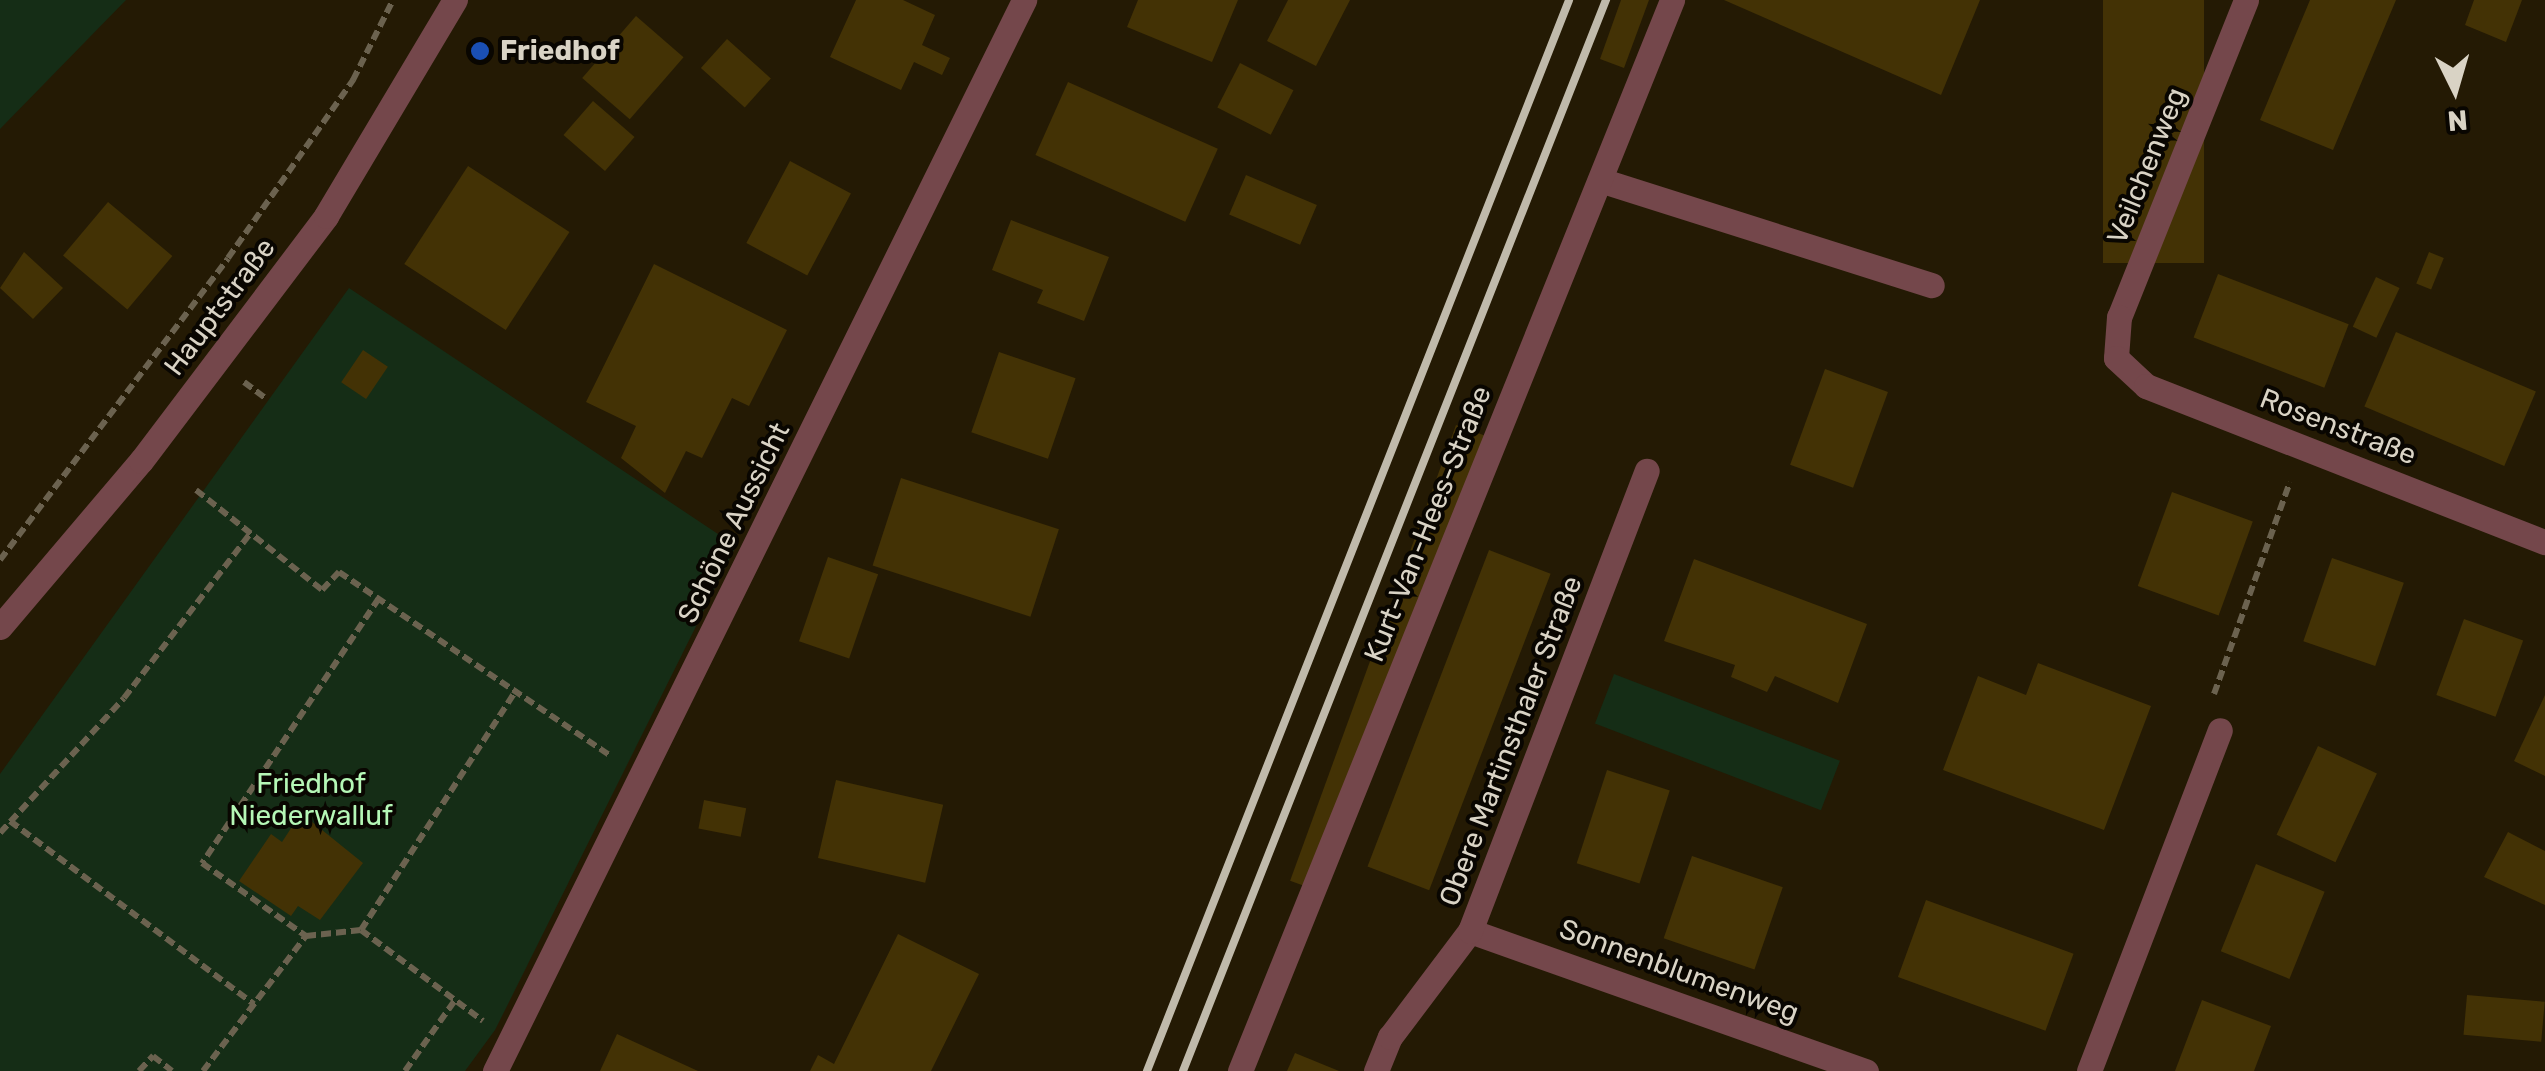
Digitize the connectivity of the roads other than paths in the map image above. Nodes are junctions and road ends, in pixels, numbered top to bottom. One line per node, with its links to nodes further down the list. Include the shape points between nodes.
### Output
1 (455, 0): 10 (street, Hauptstraße, via 326,216 141,461)
2 (1024, 0): 13 (street, Schöne Aussicht)
3 (1672, 0): 5 (street, Kurt-Van-Hees-Straße)
4 (2246, 0): 7 (street, Veilchenweg, via 2118,316)
5 (1600, 180): 6 (street); 14 (street, Kurt-Van-Hees-Straße)
6 (1932, 286)
7 (2116, 358): 9 (street, Rosenstraße, via 2146,386)
8 (1647, 470): 12 (street, Obere Martinsthaler Straße)
9 (2545, 542)
10 (0, 627)
11 (2220, 730): 17 (street)
12 (1470, 931): 15 (street, Obere Martinsthaler Straße, via 1390,1037); 16 (street, Sonnenblumenweg)
13 (494, 1071)
14 (1240, 1071)
15 (1376, 1071)
16 (1866, 1071)
17 (2089, 1071)

